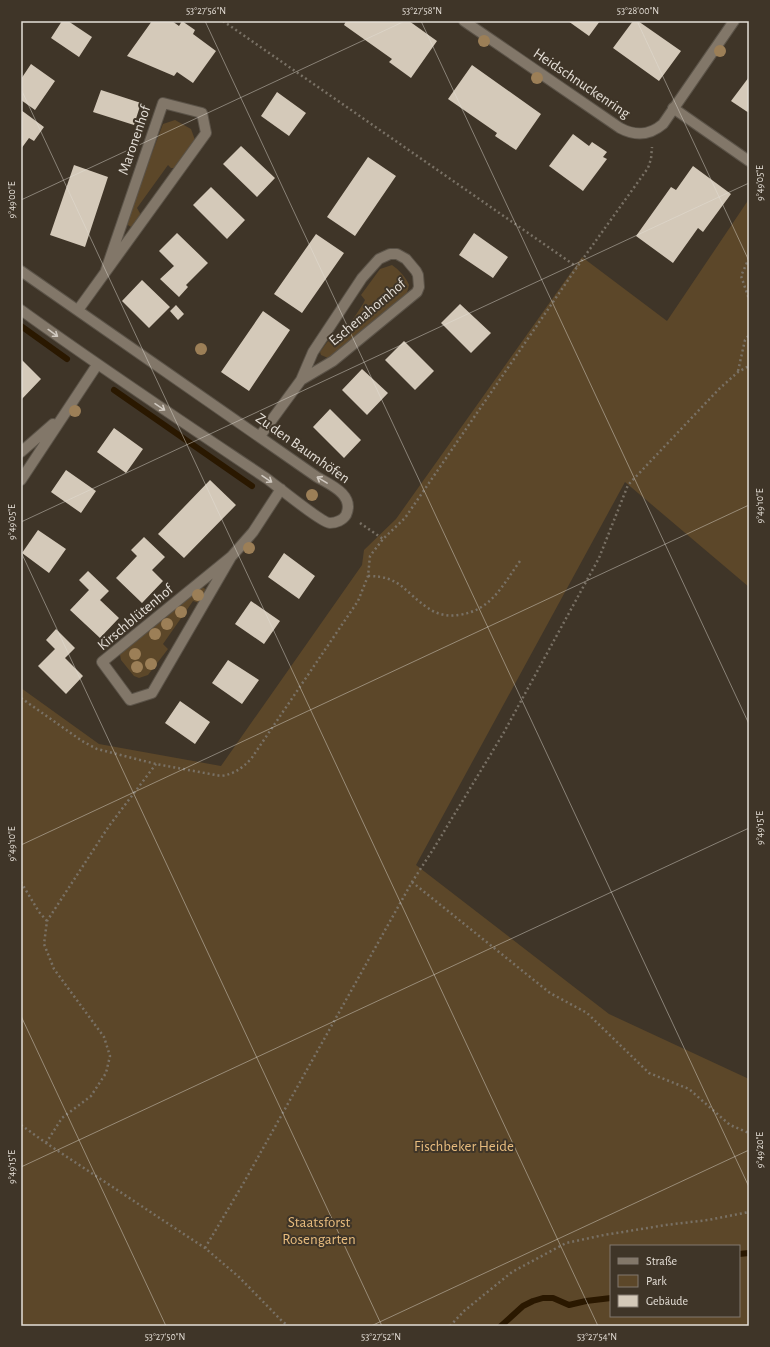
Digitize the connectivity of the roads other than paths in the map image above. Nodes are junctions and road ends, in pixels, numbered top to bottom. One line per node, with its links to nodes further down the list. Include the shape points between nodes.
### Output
1 (464, 21): 3 (street, Heidschnuckenring, via 628,133 647,133 655,130 663,124)
2 (734, 21): 3 (street)
3 (674, 108): 4 (street)
4 (749, 161)
5 (106, 270): 5 (street, Maronenhof, via 206,132 202,113 163,103); 8 (street, Maronenhof)
6 (21, 271): 8 (street, Zu den Baumhöfen)
7 (21, 310): 9 (street, one-way to 9)
8 (78, 310): 12 (street, Zu den Baumhöfen)
9 (97, 365): 11 (street); 15 (street, one-way to 15)
10 (301, 380): 10 (street, Eschenahornhof, via 334,361 417,292 418,275 406,259 397,254 384,256 362,278 313,352); 12 (street, Eschenahornhof)
11 (61, 418): 13 (street); 14 (street)
12 (260, 436): 15 (street, Zu den Baumhöfen, one-way to 12, via 329,523 344,518 348,509 347,499 340,491)
13 (21, 452)
14 (21, 480)
15 (281, 489): 16 (street, Kirschblütenhof, via 253,532)
16 (231, 557): 16 (street, Kirschblütenhof, via 102,662 130,700 152,693)

